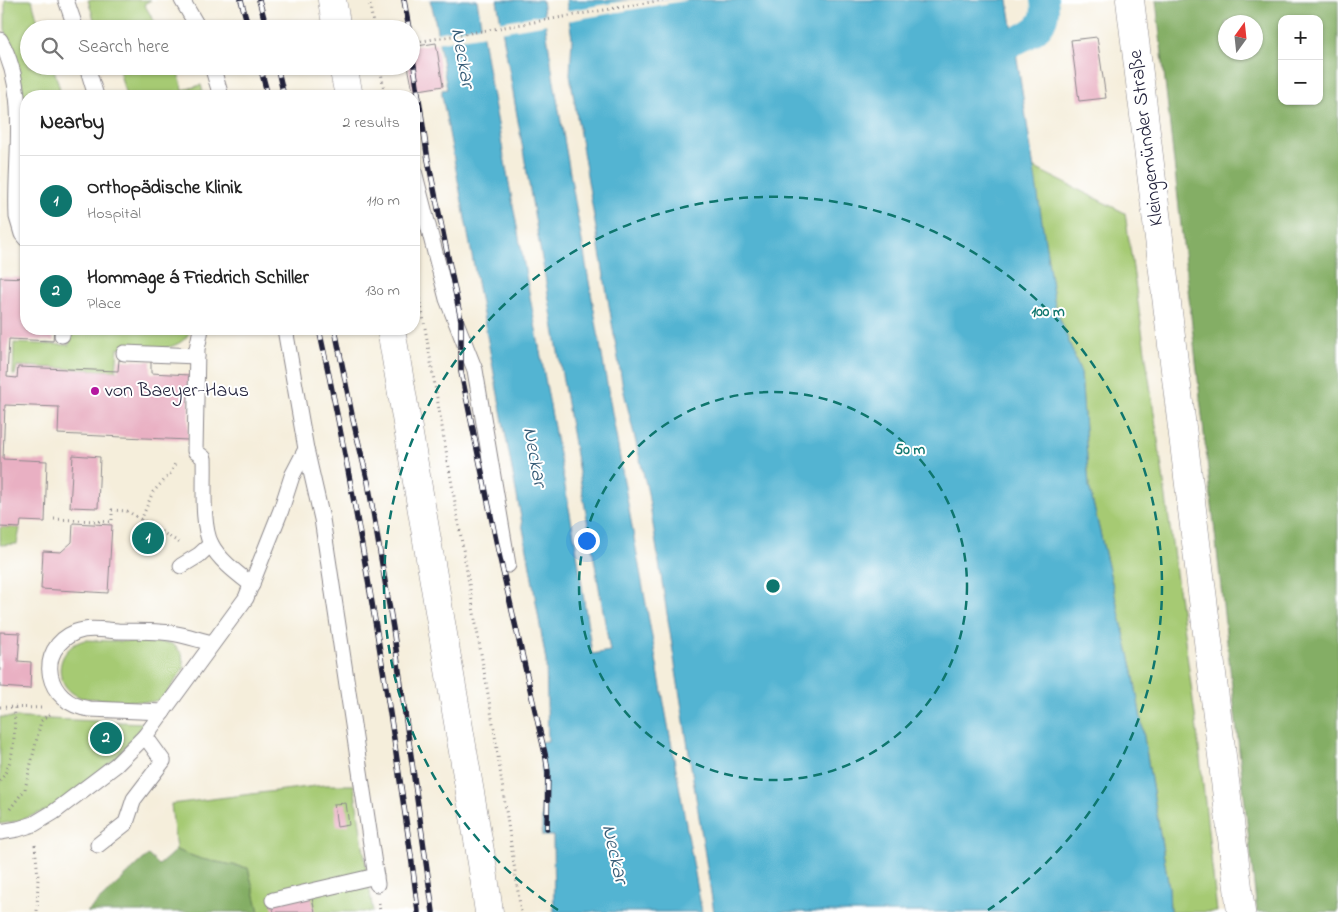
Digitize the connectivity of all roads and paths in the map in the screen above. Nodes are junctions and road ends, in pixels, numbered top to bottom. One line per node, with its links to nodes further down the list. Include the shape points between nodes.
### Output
1 (66, 0): 7 (lane)
2 (182, 0): 8 (lane)
3 (332, 0): 9 (main road)
4 (369, 0): 10 (path)
5 (663, 0): 12 (path)
6 (1130, 0): 53 (main road, Kleingemünder Straße)
7 (73, 20)
8 (194, 20)
9 (335, 20)
10 (372, 20)
11 (0, 40): 22 (lane, via 9,61 17,100 17,217)
12 (420, 41)
13 (90, 75): 17 (lane)
14 (215, 75): 18 (lane)
15 (345, 75): 19 (main road)
16 (382, 75): 20 (path)
17 (94, 90)
18 (219, 90)
19 (348, 90)
20 (384, 90)
21 (420, 194): 35 (lane, via 447,299 475,370)
22 (20, 227)
23 (420, 299): 52 (path, via 494,729)
24 (199, 335): 28 (lane)
25 (286, 335): 29 (lane)
26 (392, 335): 51 (main road)
27 (124, 353): 28 (lane)
28 (197, 356): 33 (lane, via 195,451 204,458 205,520)
29 (306, 449): 37 (lane, via 292,476); 49 (lane, via 322,519 376,880)
30 (177, 455): 32 (path, via 174,468 153,492)
31 (54, 519): 32 (path, via 112,522 112,510 127,511)
32 (141, 520): 34 (path)
33 (211, 544): 34 (lane); 37 (lane)
34 (199, 555): 36 (lane)
35 (508, 565)
36 (181, 566)
37 (252, 585): 38 (lane)
38 (212, 643): 39 (lane, via 172,633 88,629 77,632 59,644 50,667 52,682); 42 (lane)
39 (62, 705): 41 (path); 42 (lane); 45 (path, via 40,721 25,789)
40 (0, 706): 41 (path)
41 (15, 707): 44 (path, via 12,753)
42 (162, 712): 43 (lane)
43 (145, 736): 46 (lane, via 116,765); 48 (lane, via 163,761 134,799 126,823)
44 (0, 781)
45 (5, 816)
46 (34, 824): 47 (lane); 50 (path)
47 (0, 832)
48 (98, 845)
49 (273, 900)
50 (37, 912)
51 (489, 912)
52 (521, 912)
53 (1241, 912)

